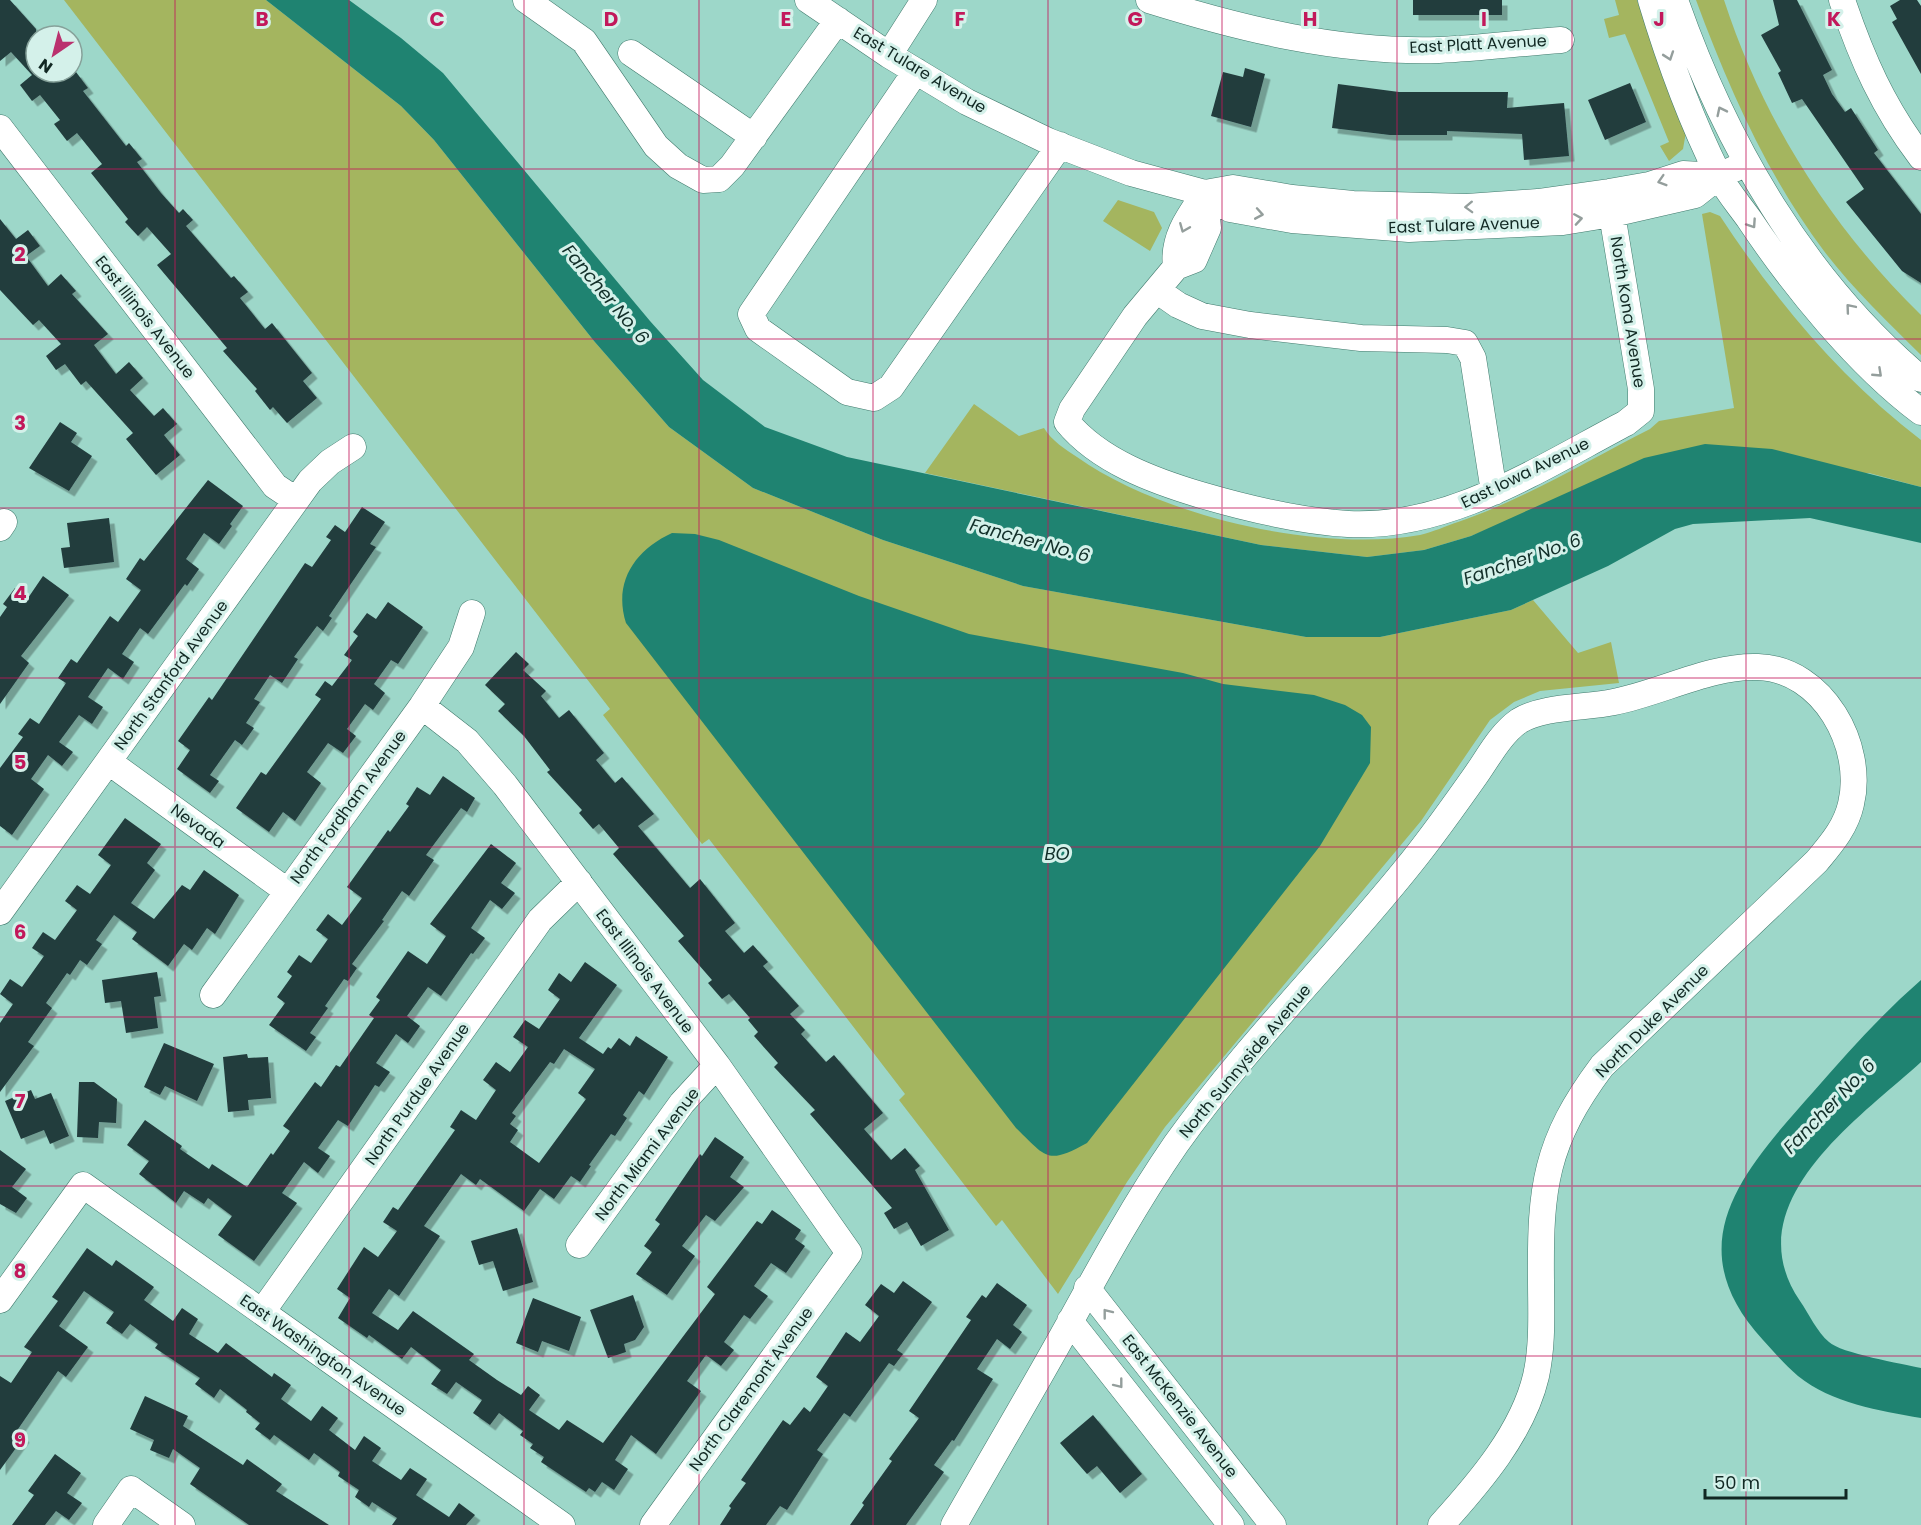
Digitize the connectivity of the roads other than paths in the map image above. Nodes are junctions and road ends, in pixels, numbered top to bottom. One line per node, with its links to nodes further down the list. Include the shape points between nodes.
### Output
1 (526, 0): 14 (street, via 584,41 656,146 678,166 703,180 719,179)
2 (808, 0): 8 (street, East Tulare Avenue)
3 (924, 0): 11 (street)
4 (1149, 0): 9 (street, East Platt Avenue, via 1232,26 1367,47 1437,50)
5 (1652, 0): 18 (street, one-way to 18, via 1680,89)
6 (1675, 0): 17 (street, one-way to 6, via 1706,81)
7 (1842, 0): 16 (street, via 1876,89)
8 (838, 20): 11 (street, East Tulare Avenue); 14 (street)
9 (1561, 40)
10 (631, 53): 14 (street)
11 (889, 55): 12 (street, East Tulare Avenue)
12 (916, 71): 15 (street, East Tulare Avenue, via 967,102); 15 (street, via 751,314 758,329 846,392 874,398 891,387)
13 (0, 128): 27 (street, East Illinois Avenue, via 275,486)
14 (754, 136)
15 (1060, 145): 19 (street, East Tulare Avenue, via 1131,173)
16 (1921, 157)
17 (1747, 163): 18 (street, East Tulare Avenue); 22 (street, one-way to 17, via 1867,329 1821,275)
18 (1719, 176): 19 (street, East Tulare Avenue, one-way to 19, via 1683,174 1609,192 1467,207 1333,202 1233,188); 20 (street, East Tulare Avenue, via 1695,195); 24 (street, one-way to 24, via 1812,304 1857,353)
19 (1205, 193): 20 (street, East Tulare Avenue, one-way to 20, via 1230,209 1368,227 1512,226); 21 (street, via 1208,228 1202,245 1194,260 1176,267)
20 (1612, 214): 23 (street, North Kona Avenue, via 1641,389)
21 (1158, 291): 26 (street, via 1202,316 1251,325 1361,338 1465,342 1473,357); 26 (street, East Iowa Avenue, via 1135,316 1072,409 1067,422 1092,447 1149,477 1225,502 1306,520 1388,522 1450,508)
22 (1921, 379)
23 (1641, 411): 26 (street, East Iowa Avenue, via 1626,423)
24 (1921, 412)
25 (353, 447): 27 (street, North Stanford Avenue, via 330,462)
26 (1494, 492)
27 (296, 500): 31 (street, North Stanford Avenue)
28 (472, 613): 29 (street, North Fordham Avenue, via 461,647)
29 (422, 706): 32 (street, East Illinois Avenue, via 466,741); 33 (street, North Fordham Avenue)
30 (1849, 747): 39 (street, North Sunnyside Avenue, via 1840,723 1806,684 1780,670 1760,667 1737,667 1618,702 1546,711 1522,720 1503,737 1389,891 1218,1088 1145,1190); 50 (street, North Duke Avenue, via 1854,778 1851,806 1840,831 1817,861 1602,1066 1576,1100 1557,1138 1546,1178 1540,1227 1541,1338 1536,1377 1518,1419 1494,1458 1468,1496)
31 (109, 762): 33 (street, Nevada); 34 (street, North Stanford Avenue)
32 (579, 882): 36 (street, East Illinois Avenue); 41 (street, North Purdue Avenue, via 540,920)
33 (287, 891): 35 (street, North Fordham Avenue)
34 (2, 903)
35 (213, 995)
36 (717, 1065): 37 (street, North Miami Avenue, via 682,1103); 38 (street, East Illinois Avenue)
37 (579, 1245)
38 (849, 1253): 46 (street, North Claremont Avenue)
39 (1087, 1288): 42 (street, North Sunnyside Avenue); 49 (street, East McKenzie Avenue, one-way to 39)
40 (0, 1300): 41 (street, East Washington Avenue, via 83,1185)
41 (262, 1312): 45 (street, East Washington Avenue)
42 (1070, 1321): 47 (street, North Sunnyside Avenue); 48 (street, East McKenzie Avenue, one-way to 48)
43 (106, 1525): 44 (street, via 131,1489)
44 (182, 1525)
45 (562, 1525)
46 (653, 1525)
47 (954, 1525)
48 (1231, 1525)
49 (1273, 1525)
50 (1441, 1525)

